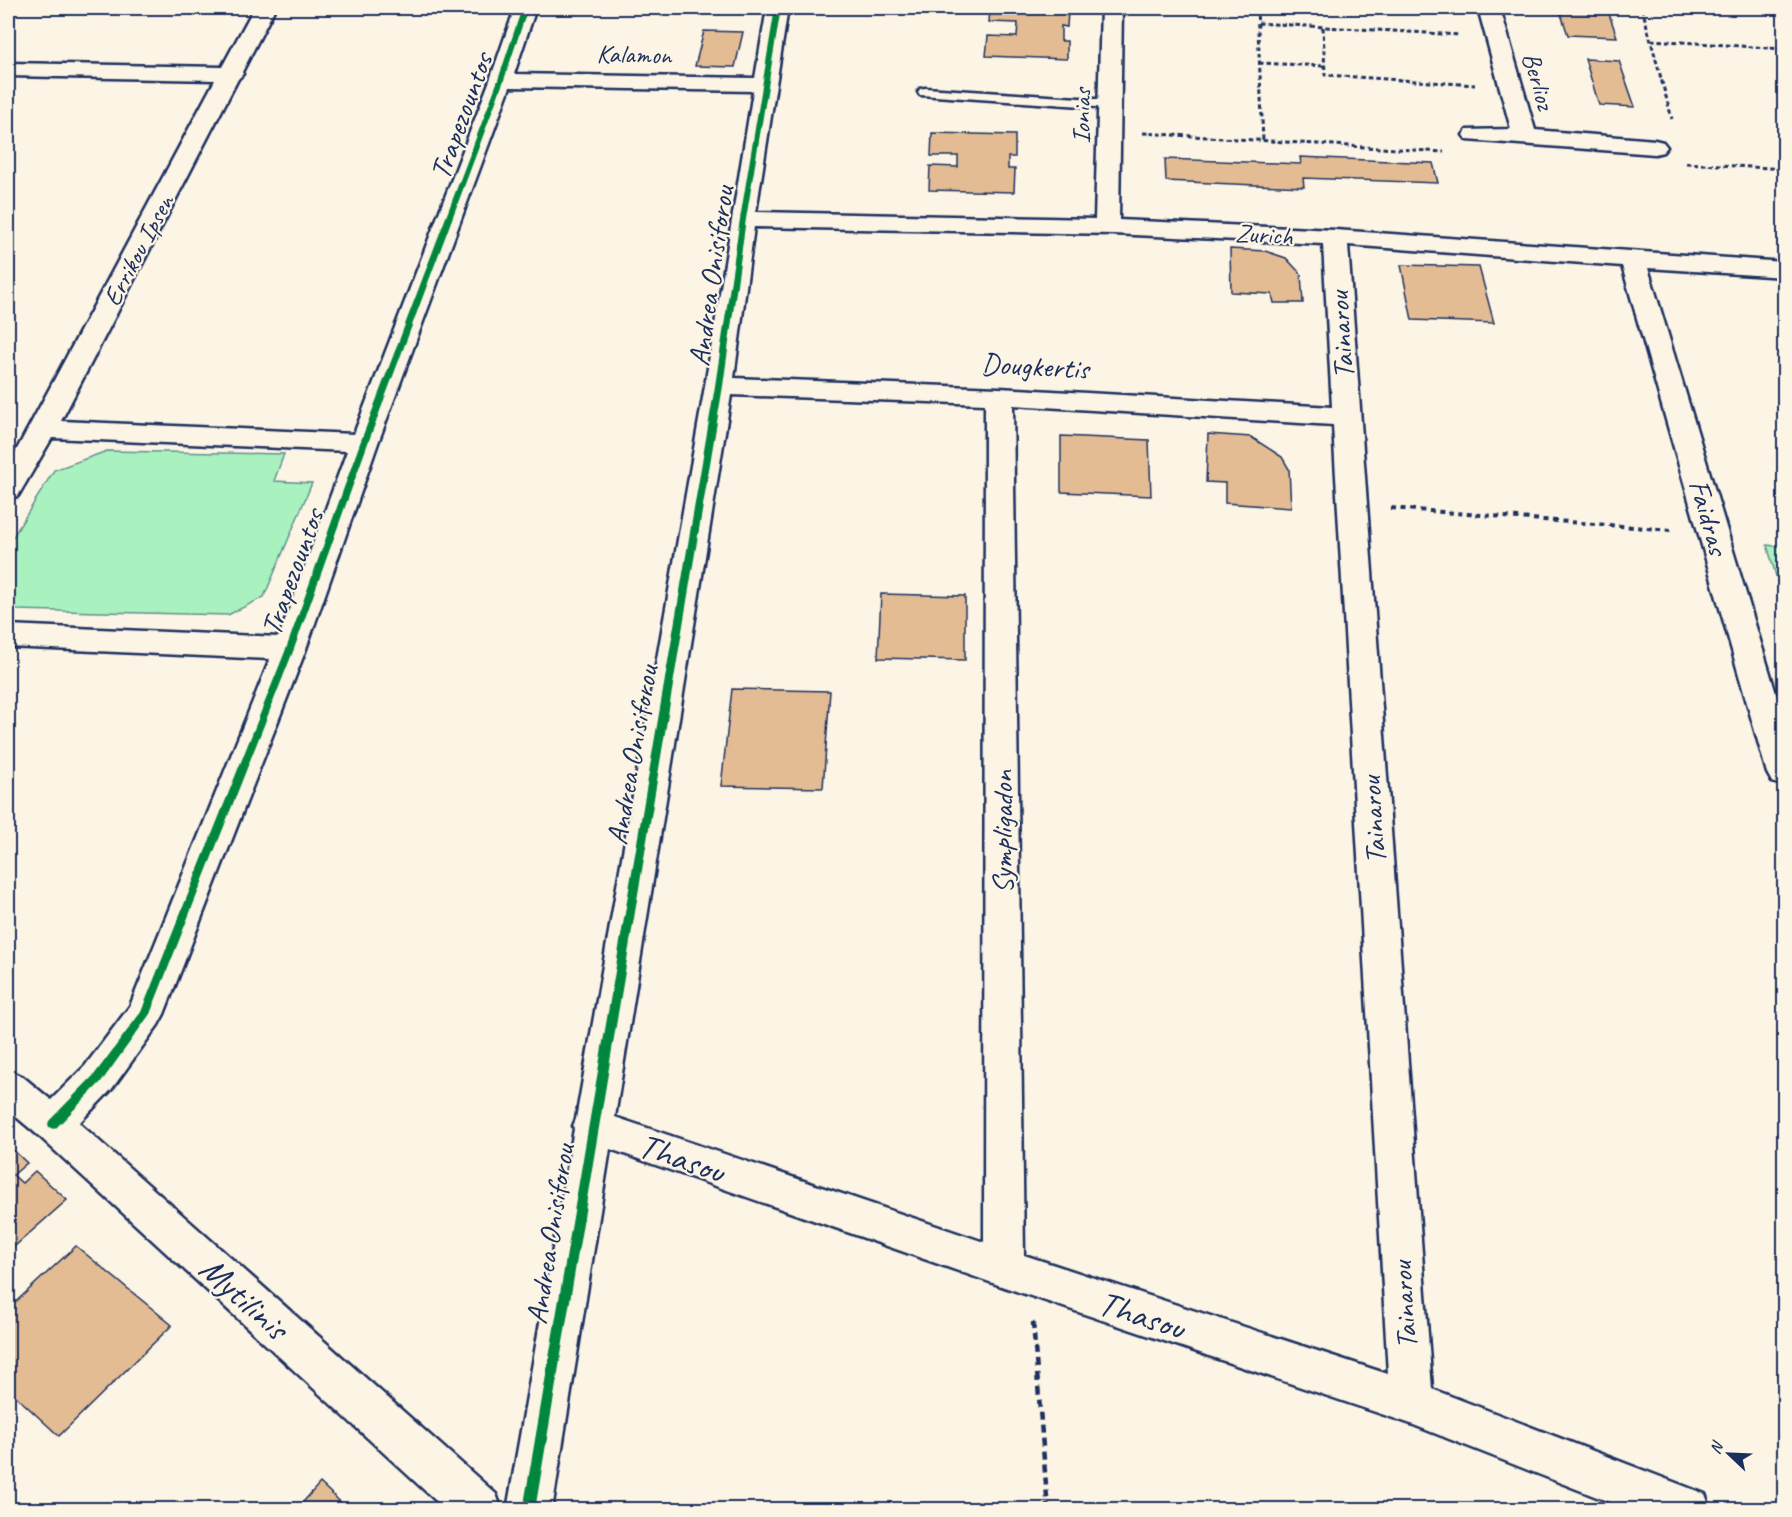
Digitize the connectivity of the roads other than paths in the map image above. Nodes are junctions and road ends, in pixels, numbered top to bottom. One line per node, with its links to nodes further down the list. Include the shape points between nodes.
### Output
1 (264, 8): 7 (street, Errikou Ipsen)
2 (525, 8): 8 (street, Trapezountos)
3 (778, 8): 9 (street, Andrea Onisiforou)
4 (1112, 8): 11 (street, Ionias)
5 (1489, 8): 13 (street, Berlioz)
6 (8, 69): 7 (street)
7 (232, 74): 23 (street, Errikou Ipsen)
8 (501, 80): 9 (street, Kalamon); 24 (street, Trapezountos)
9 (765, 85): 15 (street, Andrea Onisiforou)
10 (925, 92): 11 (lane)
11 (1110, 104): 16 (street, Ionias)
12 (1476, 135): 13 (street)
13 (1525, 136): 14 (street)
14 (1654, 147)
15 (743, 219): 16 (street, Zurich); 20 (street, Andrea Onisiforou)
16 (1107, 226): 17 (street, Zurich)
17 (1335, 237): 18 (street, Zurich); 22 (street, Tainarou)
18 (1633, 261): 19 (street, Zurich); 28 (street, Faidras)
19 (1785, 270)
20 (719, 386): 21 (street, Dougkertis); 31 (street, Andrea Onisiforou)
21 (999, 396): 22 (street, Dougkertis); 32 (street, Sympligadon)
22 (1346, 417): 33 (street, Tainarou)
23 (43, 429): 24 (street); 25 (street, Errikou Ipsen)
24 (364, 443): 27 (street, Trapezountos)
25 (8, 489)
26 (8, 636): 27 (street)
27 (290, 649): 30 (street, Trapezountos, via 145,1014 98,1078)
28 (1785, 773)
29 (8, 1088): 30 (street, Mytilinis)
30 (53, 1124): 34 (street, Mytilinis)
31 (592, 1126): 32 (street, Thasou); 35 (street, Andrea Onisiforou)
32 (1017, 1272): 33 (street, Thasou)
33 (1411, 1403): 36 (street, Thasou)
34 (480, 1509)
35 (529, 1509)
36 (1689, 1509)

